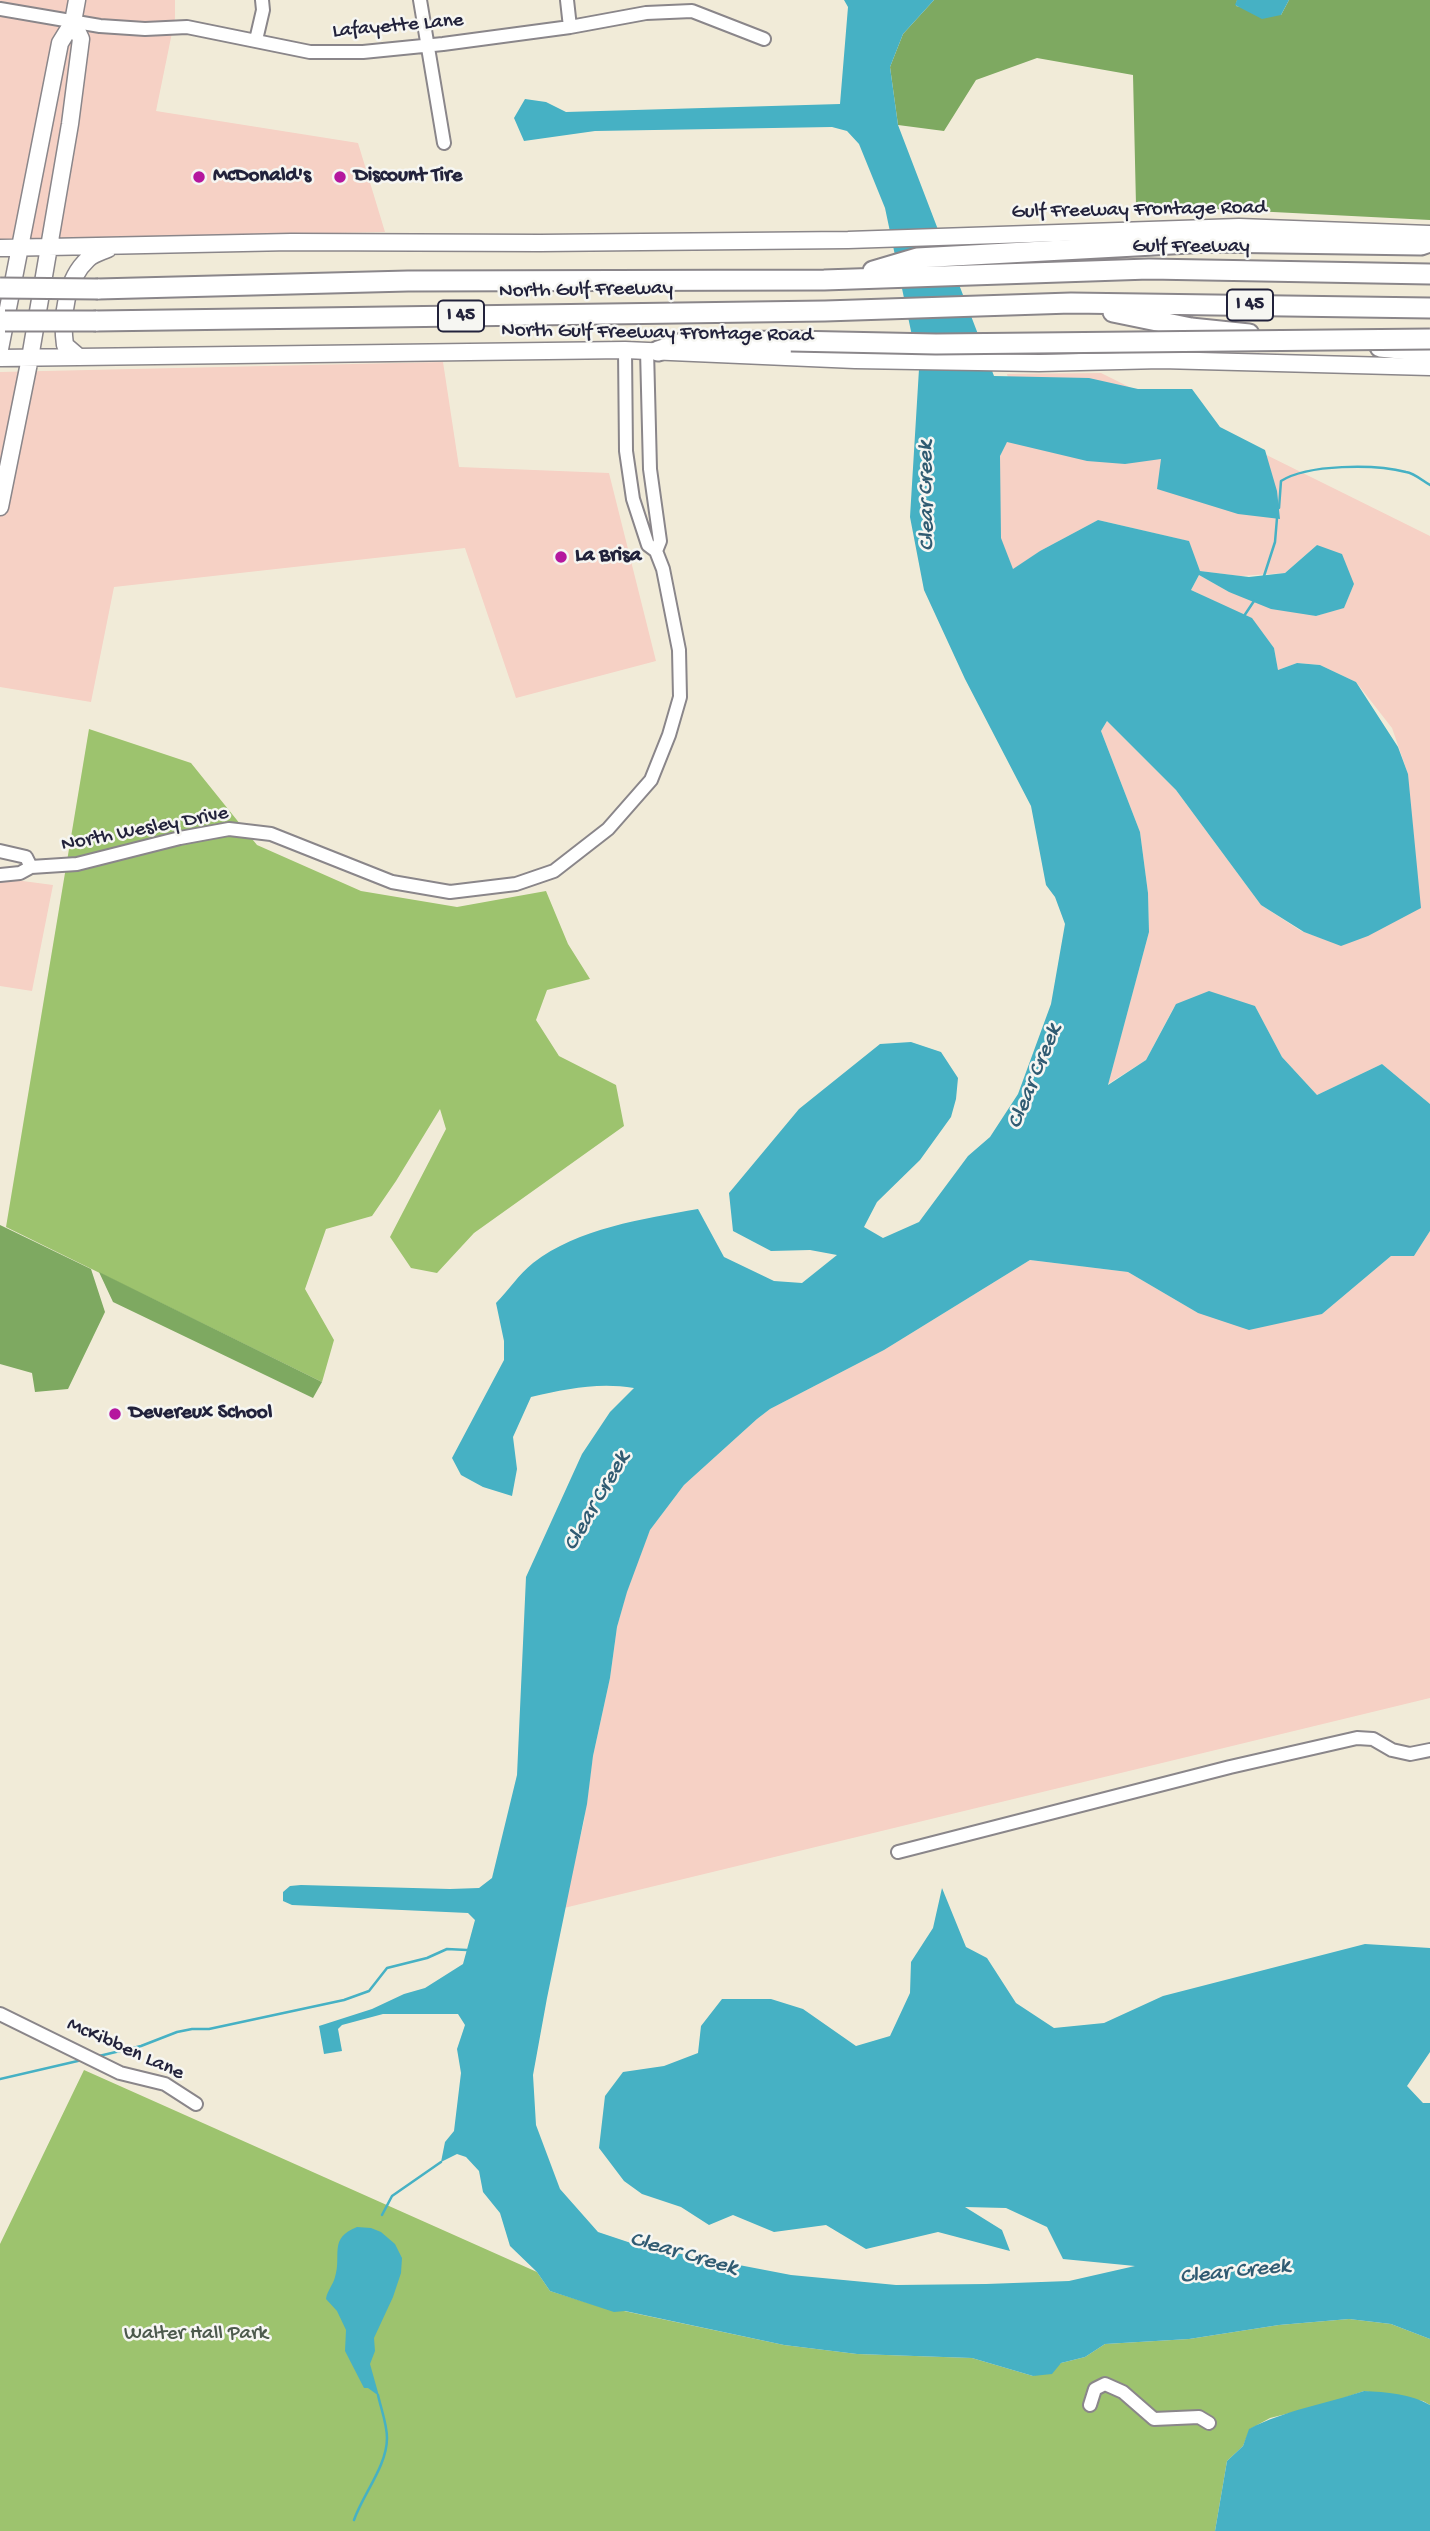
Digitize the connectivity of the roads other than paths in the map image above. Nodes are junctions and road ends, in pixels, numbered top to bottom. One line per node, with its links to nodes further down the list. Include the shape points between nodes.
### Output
1 (77, 0): 6 (main road)
2 (262, 0): 9 (street)
3 (420, 0): 10 (street)
4 (568, 0): 7 (street)
5 (0, 9): 6 (street, Lafayette Lane)
6 (74, 22): 9 (street, Lafayette Lane, via 145,29 187,27); 14 (main road, via 81,39); 16 (main road, via 60,43)
7 (570, 27): 8 (street, Lafayette Lane, via 646,13 692,11); 10 (street, Lafayette Lane)
8 (764, 39)
9 (256, 40): 10 (street, Lafayette Lane, via 310,52)
10 (428, 45): 11 (street)
11 (444, 143)
12 (1430, 234): 15 (main road, Gulf Freeway Frontage Road, via 1239,228 848,240)
13 (1430, 242): 20 (highway, via 1208,242 917,258)
14 (49, 243): 15 (main road); 16 (main road); 32 (main road)
15 (117, 245): 30 (main road, via 90,257 74,274 62,324 65,345)
16 (20, 247): 17 (main road); 26 (main road)
17 (0, 248)
18 (1430, 274): 19 (highway, Gulf Freeway / I 45, via 1149,269)
19 (951, 275): 20 (highway, North Gulf Freeway / I 45)
20 (849, 279): 21 (highway, North Gulf Freeway / I 45, bridge)
21 (8, 288)
22 (1071, 303): 23 (highway, I 45); 24 (highway, North Gulf Freeway / I 45, bridge, via 825,311); 29 (highway, via 1191,328)
23 (1430, 308)
24 (2, 321)
25 (1430, 339): 28 (highway, bridge, via 685,342)
26 (0, 349)
27 (625, 350): 28 (main road, North Gulf Freeway Frontage Road); 30 (main road, North Gulf Freeway Frontage Road); 35 (street, North Wesley Drive, via 626,451 633,499 648,545)
28 (652, 350): 33 (main road, North Gulf Freeway Frontage Road, via 940,361 1161,360); 35 (street, North Wesley Drive, via 649,459 660,541)
29 (1430, 352)
30 (79, 357): 32 (main road, North Gulf Freeway Frontage Road)
31 (0, 358): 32 (main road, North Gulf Freeway Frontage Road)
32 (30, 358): 34 (main road)
33 (1430, 367)
34 (0, 508)
35 (656, 551): 37 (street, North Wesley Drive, via 679,650 680,697 669,735 650,780 608,829 554,872 516,884 450,892 392,882 271,834 229,829 77,864)
36 (0, 851): 37 (street, via 26,857)
37 (32, 867): 38 (street, North Wesley Drive)
38 (0, 875)
39 (1430, 1750): 40 (street, via 1410,1754 1373,1739 1357,1738)
40 (898, 1852)
41 (0, 2014): 42 (street, McKibben Lane, via 120,2073 165,2084)
42 (196, 2104)
43 (1090, 2404): 44 (street, via 1095,2389 1105,2384 1123,2392 1154,2419)
44 (1204, 2420)

